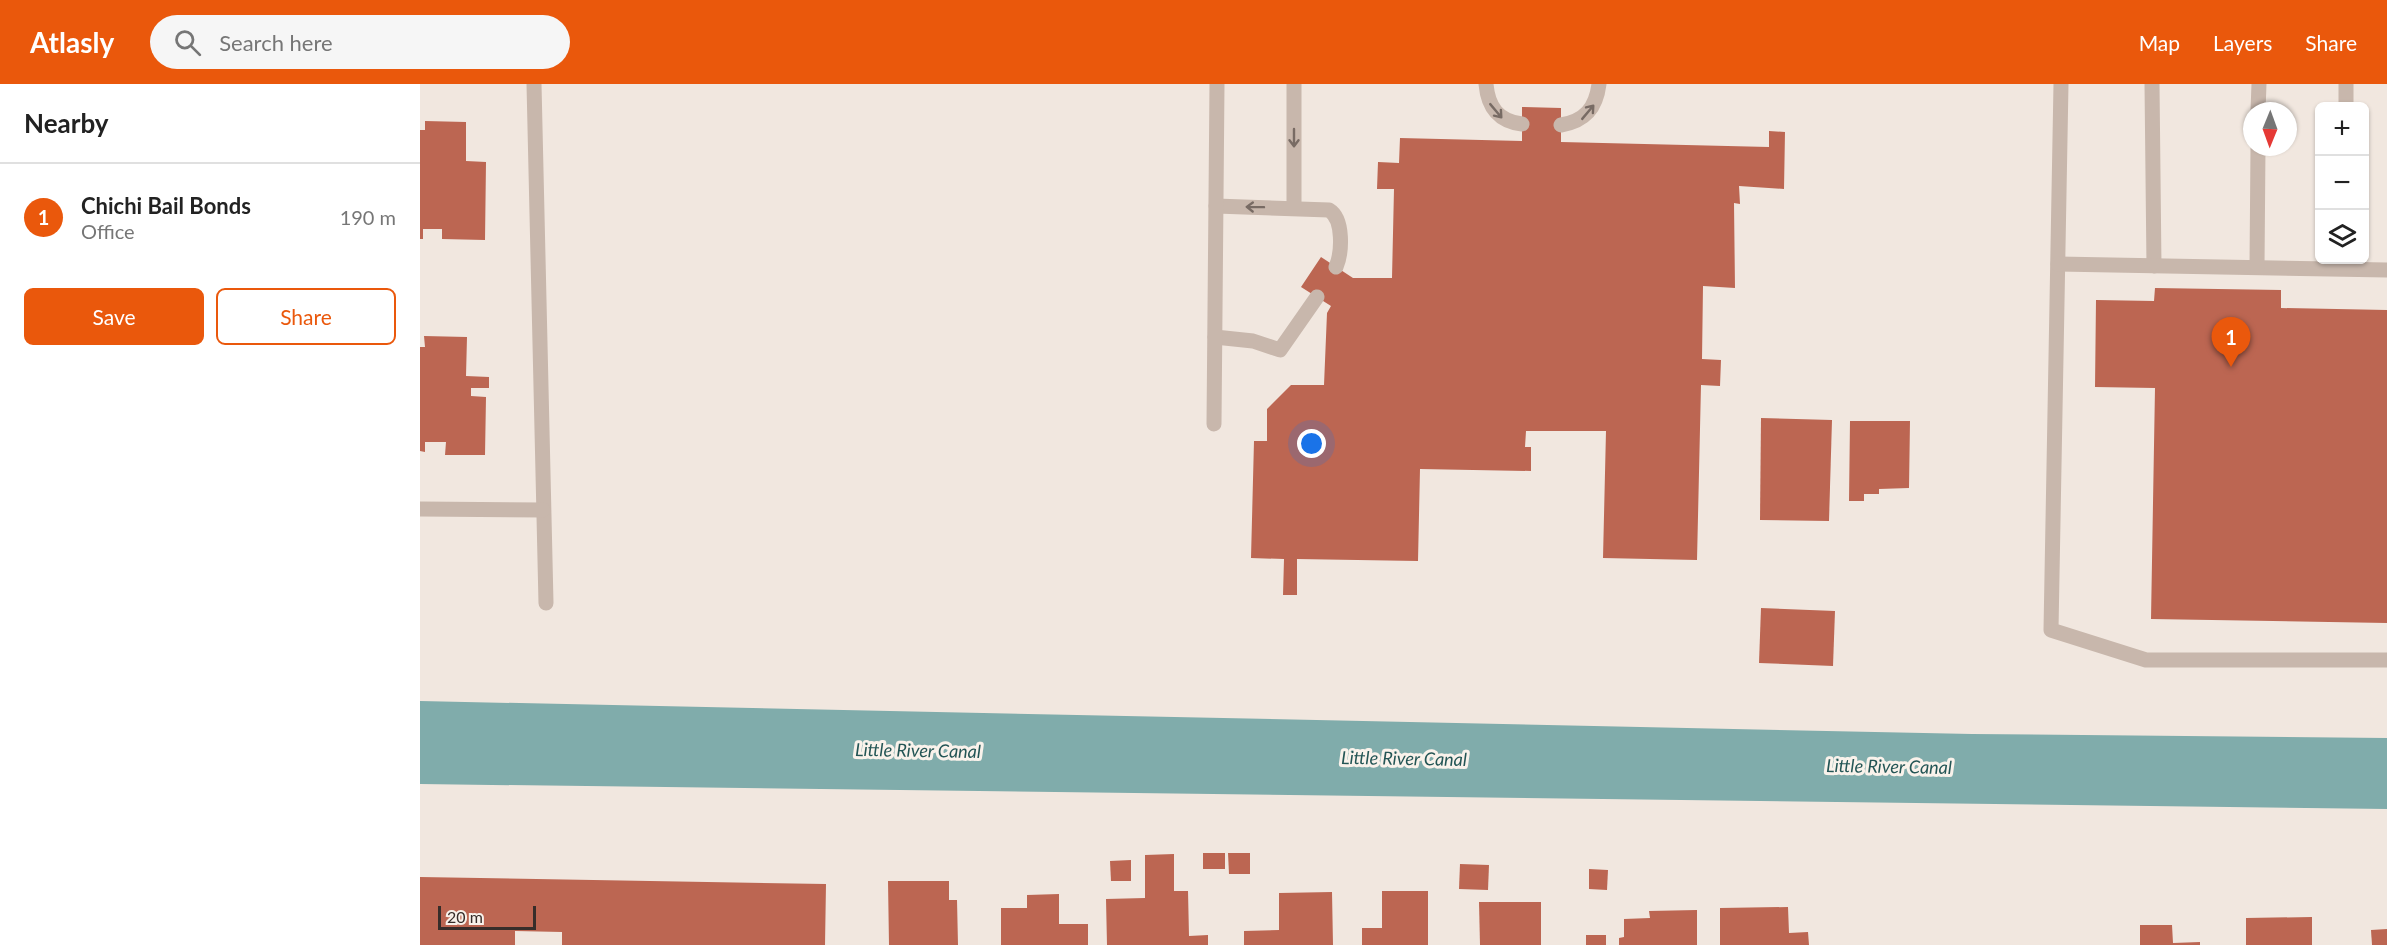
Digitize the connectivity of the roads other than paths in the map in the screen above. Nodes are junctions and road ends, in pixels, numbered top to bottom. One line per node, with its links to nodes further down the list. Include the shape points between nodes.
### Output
1 (534, 84): 27 (lane)
2 (1217, 84): 15 (lane)
3 (1294, 84): 16 (lane, one-way to 16)
4 (1486, 84): 12 (lane, one-way to 12, via 1487,97 1497,114 1505,121)
5 (1599, 84): 13 (lane, one-way to 5, via 1586,116 1596,101)
6 (2061, 84): 17 (lane)
7 (2152, 84): 19 (lane)
8 (2259, 84): 10 (lane)
9 (2346, 84): 11 (lane)
10 (2258, 102)
11 (2346, 102)
12 (1522, 124)
13 (1561, 125)
14 (2258, 156): 21 (lane)
15 (1216, 206): 16 (lane, one-way to 15); 24 (lane)
16 (1294, 208): 20 (lane, via 1329,210 1337,217)
17 (2058, 264): 19 (lane); 29 (lane, via 2051,630 2146,660)
18 (2344, 264): 21 (lane); 22 (lane)
19 (2154, 266): 21 (lane)
20 (1336, 267)
21 (2257, 267)
22 (2387, 270)
23 (1317, 297): 24 (lane, via 1280,350 1253,341)
24 (1215, 337): 25 (lane)
25 (1214, 423)
26 (420, 509): 27 (lane)
27 (543, 510): 28 (lane)
28 (546, 603)
29 (2387, 660)

